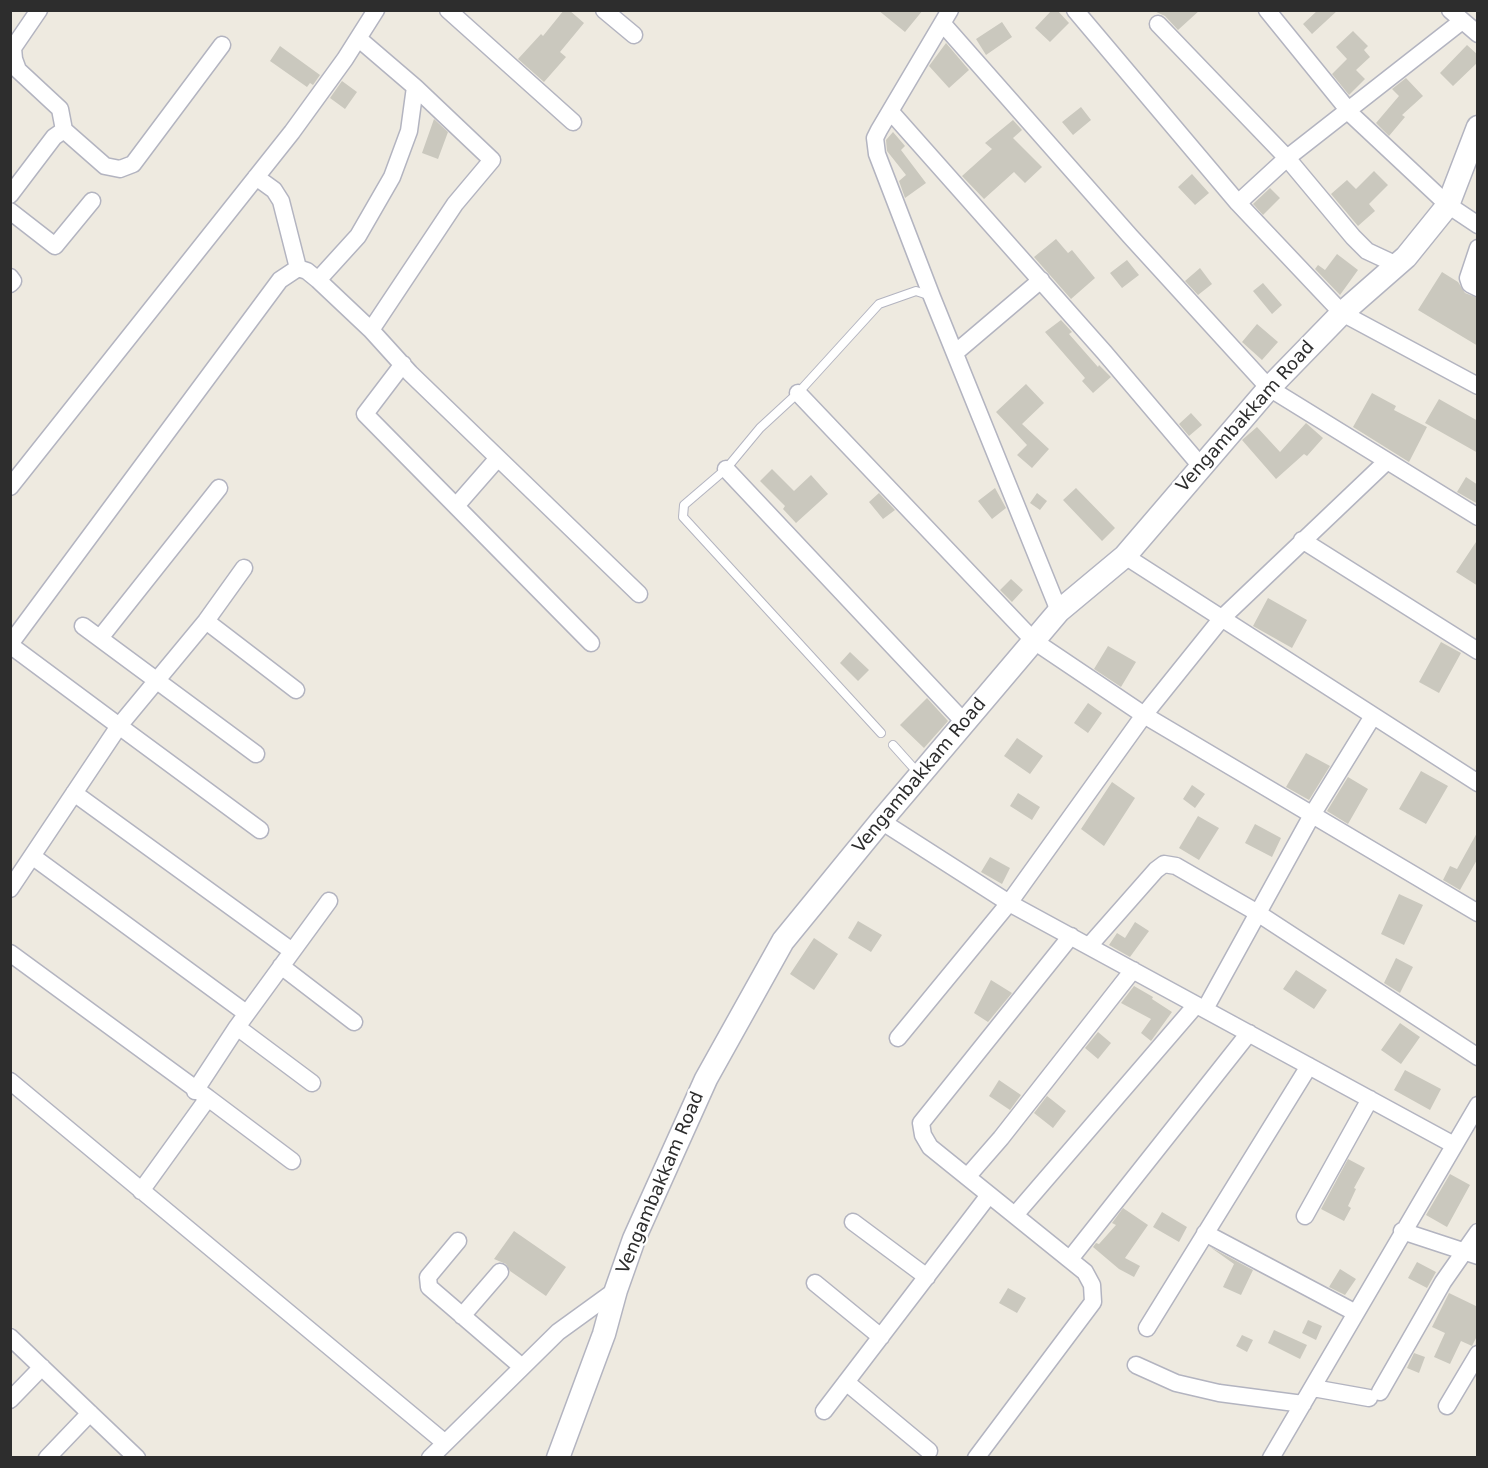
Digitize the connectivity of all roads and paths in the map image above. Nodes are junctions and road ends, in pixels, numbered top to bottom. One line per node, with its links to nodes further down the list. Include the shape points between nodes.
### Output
1 (39, 10): 19 (street, via 13,48 14,59 18,70 60,109)
2 (376, 10): 12 (street)
3 (448, 10): 17 (street)
4 (604, 10): 11 (street)
5 (1075, 10): 24 (street)
6 (1267, 10): 15 (street)
7 (1456, 16): 10 (street); 15 (street)
8 (946, 17): 16 (street); 42 (street, via 1130,236)
9 (1158, 24): 20 (street)
10 (1478, 34)
11 (634, 35)
12 (359, 39): 14 (street); 21 (street)
13 (222, 45): 19 (street, via 133,164 120,169 105,166)
14 (415, 87): 32 (street, via 409,130 392,177 358,236); 38 (street, via 492,160 455,204)
15 (1350, 111): 20 (street); 25 (street)
16 (891, 112): 33 (street); 36 (street, via 875,138 877,154)
17 (573, 122)
18 (1478, 127): 25 (main road, Vengambakkam Road)
19 (64, 130): 22 (street, via 54,137)
20 (1287, 159): 24 (street); 29 (street, via 1367,251)
21 (256, 177): 30 (street, via 274,190 281,201); 48 (street)
22 (10, 195)
23 (92, 201): 26 (street, via 55,246)
24 (1238, 203): 37 (street)
25 (1448, 205): 27 (street); 29 (main road, Vengambakkam Road)
26 (10, 212)
27 (1478, 225)
28 (1478, 248): 35 (street, via 1468,278)
29 (1397, 265): 37 (main road, Vengambakkam Road)
30 (298, 268): 32 (street); 63 (street, via 280,280)
31 (10, 277): 34 (street)
32 (318, 280): 38 (street)
33 (1041, 280): 39 (street); 46 (street)
34 (10, 284)
35 (1478, 288)
36 (932, 297): 39 (street); 43 (lane, via 916,291 879,304)
37 (1342, 313): 41 (street); 42 (main road, Vengambakkam Road)
38 (371, 330): 40 (street)
39 (955, 353): 56 (street)
40 (403, 364): 44 (street); 50 (street, via 365,414)
41 (1478, 386)
42 (1269, 388): 45 (street); 46 (main road, Vengambakkam Road)
43 (798, 393): 47 (lane, via 760,428); 61 (street)
44 (498, 458): 50 (street); 55 (street)
45 (1386, 462): 51 (street); 52 (street)
46 (1200, 465): 53 (main road, Vengambakkam Road)
47 (726, 469): 69 (street); 71 (lane, via 684,505 683,517)
48 (10, 487)
49 (219, 488): 60 (street)
50 (456, 506): 62 (street)
51 (1478, 517)
52 (1302, 540): 57 (street); 64 (street)
53 (1125, 555): 56 (main road, Vengambakkam Road); 57 (street)
54 (244, 568): 58 (street)
55 (639, 594)
56 (1059, 611): 61 (main road, Vengambakkam Road)
57 (1222, 618): 67 (street); 68 (street)
58 (206, 621): 65 (street); 66 (street)
59 (83, 626): 60 (street)
60 (100, 638): 65 (street)
61 (1034, 641): 67 (street); 69 (main road, Vengambakkam Road)
62 (591, 642)
63 (10, 644): 70 (street)
64 (1478, 651)
65 (158, 679): 70 (street); 73 (street)
66 (296, 690)
67 (1144, 715): 77 (street); 83 (street)
68 (1373, 716): 75 (street); 77 (street)
69 (964, 723): 74 (main road, Vengambakkam Road)
70 (119, 726): 76 (street); 79 (street)
71 (881, 734)
72 (892, 746): 74 (lane)
73 (256, 754)
74 (920, 775): 78 (main road, Vengambakkam Road)
75 (1478, 783)
76 (74, 793): 80 (street); 88 (street)
77 (1312, 815): 84 (street); 85 (street)
78 (881, 821): 83 (street); 121 (main road, Vengambakkam Road, via 778,951 706,1079 634,1239)
79 (260, 830)
80 (32, 856): 81 (street); 93 (street)
81 (10, 889)
82 (329, 901): 88 (street)
83 (1009, 903): 86 (street); 96 (street)
84 (1256, 912): 87 (street, via 1176,866 1164,864); 92 (street); 97 (street)
85 (1478, 914)
86 (1071, 936): 87 (street); 106 (street, via 921,1123 930,1147)
87 (1089, 946): 91 (street)
88 (292, 951): 90 (street)
89 (10, 953): 101 (street)
90 (282, 966): 93 (street); 94 (street)
91 (1133, 970): 92 (street); 106 (street)
92 (1201, 1007): 95 (street); 109 (street)
93 (242, 1020): 100 (street); 101 (street)
94 (354, 1022)
95 (1249, 1033): 98 (street); 117 (street)
96 (898, 1038)
97 (1478, 1057)
98 (1309, 1066): 102 (street); 114 (street)
99 (10, 1081): 107 (street)
100 (312, 1083)
101 (202, 1094): 105 (street); 107 (street)
102 (1370, 1099): 104 (street); 110 (street)
103 (1478, 1105): 104 (street)
104 (1454, 1144): 112 (street)
105 (292, 1161)
106 (967, 1177): 108 (street)
107 (141, 1191): 138 (street)
108 (989, 1195): 109 (street); 119 (street)
109 (1015, 1215): 117 (street)
110 (1305, 1216)
111 (853, 1222): 119 (street)
112 (1402, 1231): 116 (street); 122 (street)
113 (1478, 1232): 116 (street)
114 (1205, 1233): 122 (street); 124 (street)
115 (458, 1241): 123 (street, via 428,1282)
116 (1470, 1254): 132 (street, via 1374,1395)
117 (1070, 1259): 144 (street, via 1092,1285 1094,1302)
118 (500, 1272): 123 (street)
119 (927, 1277): 126 (street)
120 (815, 1283): 126 (street)
121 (616, 1290): 130 (street, via 558,1332); 143 (main road, Vengambakkam Road, via 604,1334)
122 (1354, 1312): 132 (street)
123 (462, 1316): 130 (street)
124 (1147, 1328)
125 (10, 1337): 129 (street)
126 (881, 1337): 131 (street)
127 (1478, 1354): 135 (street)
128 (1136, 1365): 134 (street, via 1176,1383 1208,1391)
129 (42, 1367): 133 (street); 137 (street)
130 (522, 1367): 138 (street)
131 (846, 1382): 136 (street); 139 (street)
132 (1313, 1388): 134 (street)
133 (10, 1400)
134 (1303, 1404): 145 (street)
135 (1447, 1406)
136 (824, 1411)
137 (90, 1413): 140 (street); 141 (street)
138 (444, 1442): 142 (street)
139 (929, 1451)
140 (48, 1458)
141 (137, 1458)
142 (430, 1458)
143 (558, 1458)
144 (976, 1458)
145 (1271, 1458)

